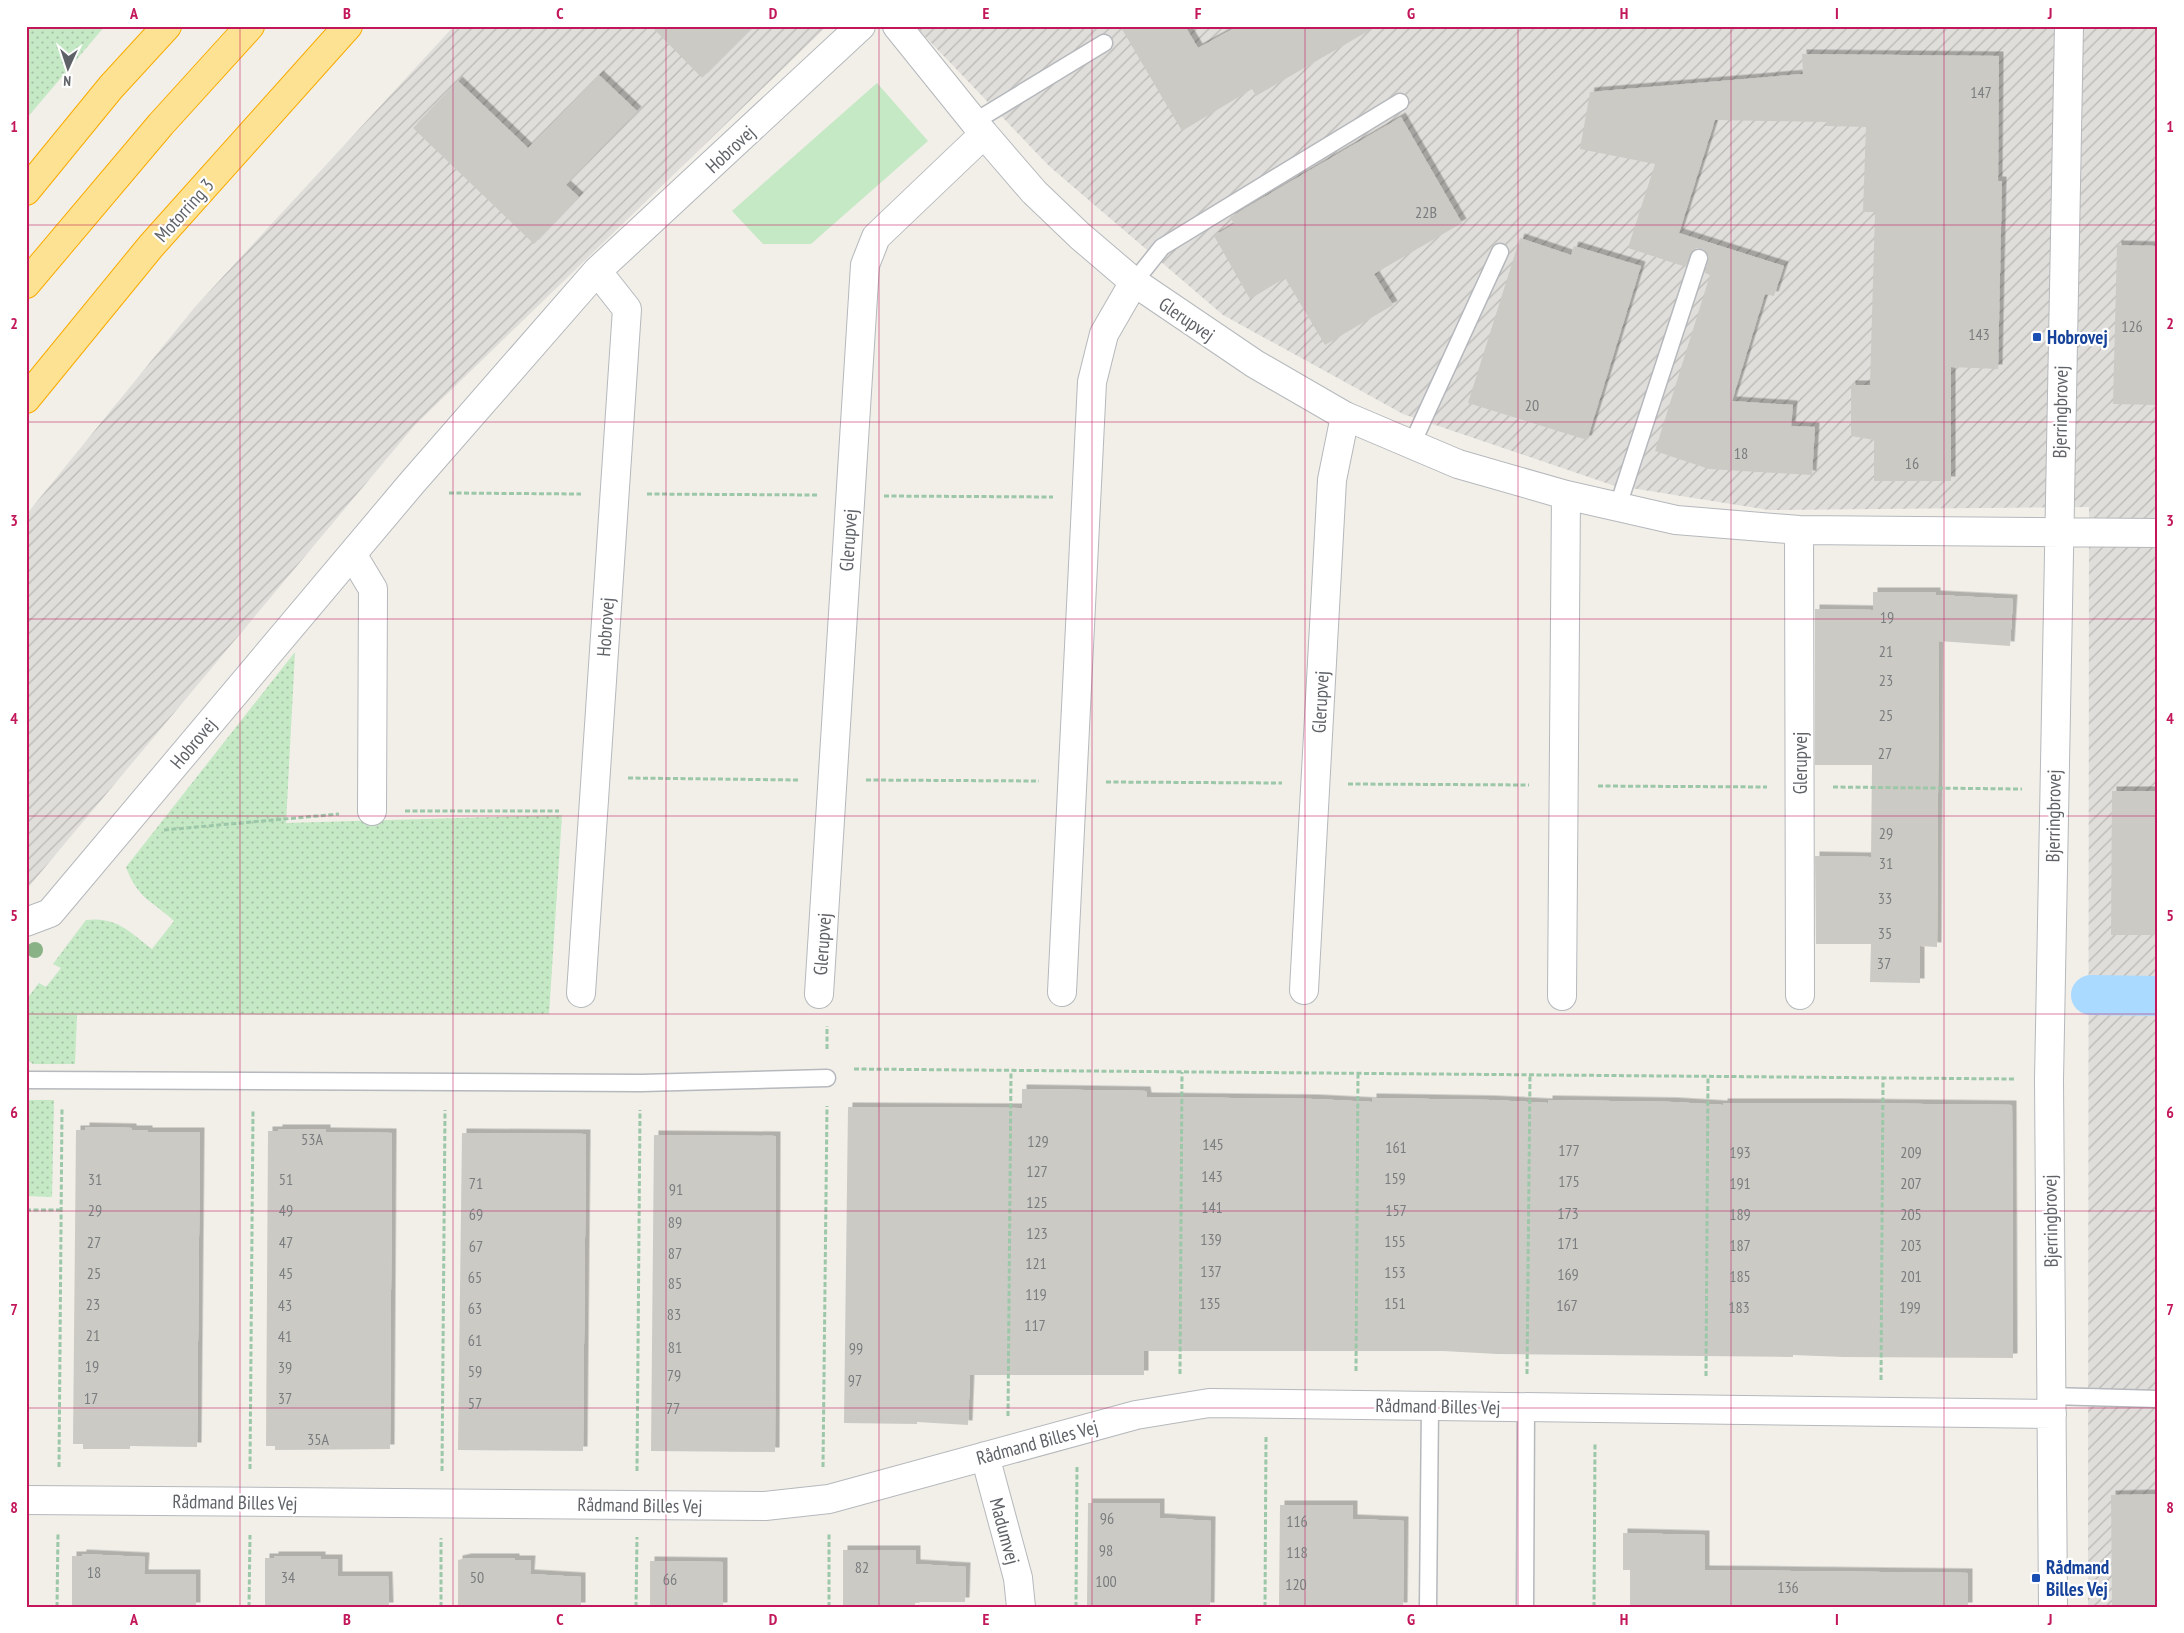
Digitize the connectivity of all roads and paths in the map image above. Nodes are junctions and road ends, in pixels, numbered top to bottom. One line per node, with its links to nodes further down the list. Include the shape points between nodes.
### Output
1 (167, 26): 10 (highway, via 111,87)
2 (250, 26): 15 (highway, via 161,124)
3 (348, 26): 16 (highway, Motorring 3, via 151,246)
4 (861, 26): 13 (street, Hobrovej)
5 (897, 26): 9 (street, Glerupvej)
6 (2069, 26): 26 (street, Bjerringbrovej)
7 (1104, 43): 9 (lane)
8 (1400, 102): 14 (lane, via 1162,247)
9 (979, 128): 14 (street, Glerupvej, via 1034,192); 22 (street, Glerupvej, via 876,238 865,265)
10 (26, 191)
11 (1500, 252): 18 (lane)
12 (1699, 258): 24 (lane)
13 (597, 271): 19 (street, Hobrovej); 20 (street, Hobrovej, via 627,309)
14 (1134, 282): 17 (street, Glerupvej, via 1255,364); 23 (street, via 1104,334 1092,382)
15 (26, 284)
16 (26, 399)
17 (1345, 416): 18 (street, Glerupvej); 31 (street, Glerupvej, via 1332,480)
18 (1412, 444): 21 (street, Glerupvej, via 1458,464)
19 (410, 484): 20 (path, via 438,493); 28 (street, Hobrovej)
20 (614, 494): 22 (path); 33 (street, Hobrovej)
21 (1566, 495): 24 (street, Glerupvej); 36 (street)
22 (850, 496): 23 (path); 34 (street, Glerupvej)
23 (1086, 497): 32 (street)
24 (1618, 506): 25 (street, Glerupvej, via 1676,520)
25 (1799, 530): 26 (street, Glerupvej); 35 (street, Glerupvej)
26 (2058, 533): 27 (street, Glerupvej); 46 (street, Bjerringbrovej)
27 (2158, 533)
28 (352, 554): 29 (street, via 373,589); 30 (street, Hobrovej, via 50,913)
29 (372, 811)
30 (26, 922)
31 (1304, 990)
32 (1062, 992)
33 (581, 993)
34 (819, 994): 42 (path, via 827,1021)
35 (1800, 995)
36 (1562, 996)
37 (1011, 1071): 38 (path); 42 (path, via 836,1069); 63 (path)
38 (1182, 1072): 39 (path); 58 (path)
39 (1358, 1074): 40 (path); 54 (path)
40 (1530, 1075): 41 (path); 57 (path)
41 (1708, 1076): 43 (path); 60 (path)
42 (827, 1078): 49 (lane); 64 (path)
43 (1883, 1078): 46 (path); 61 (path)
44 (26, 1080): 45 (lane)
45 (62, 1080): 47 (lane); 51 (path)
46 (2048, 1080): 55 (street, Bjerringbrovej)
47 (253, 1081): 48 (lane); 67 (path)
48 (445, 1082): 49 (lane); 68 (path)
49 (640, 1083): 69 (path)
50 (26, 1210): 51 (path)
51 (61, 1210): 66 (path)
52 (2158, 1399): 55 (lane)
53 (1267, 1404): 54 (street, Rådmand Billes Vej); 58 (street, Rådmand Billes Vej, via 1209,1403); 77 (path)
54 (1356, 1405): 56 (street, Rådmand Billes Vej)
55 (2052, 1405): 61 (street, Rådmand Billes Vej); 81 (street, Bjerringbrovej)
56 (1430, 1406): 57 (street, Rådmand Billes Vej); 78 (lane)
57 (1526, 1407): 59 (street, Rådmand Billes Vej); 79 (lane)
58 (1179, 1408): 62 (street, Rådmand Billes Vej, via 1136,1415)
59 (1596, 1408): 60 (street, Rådmand Billes Vej); 80 (path)
60 (1706, 1410): 61 (street, Rådmand Billes Vej)
61 (1880, 1412)
62 (1067, 1434): 63 (street, Rådmand Billes Vej); 76 (path, via 1077,1464)
63 (997, 1453): 64 (street, Rådmand Billes Vej); 75 (street, Madumvej)
64 (823, 1499): 69 (street, Rådmand Billes Vej, via 765,1506); 74 (path, via 829,1530)
65 (26, 1500): 66 (street, Rådmand Billes Vej)
66 (58, 1500): 67 (street, Rådmand Billes Vej); 70 (path)
67 (250, 1502): 68 (street, Rådmand Billes Vej); 71 (path)
68 (442, 1504): 69 (street, Rådmand Billes Vej); 72 (path)
69 (637, 1505): 73 (path)
70 (57, 1607)
71 (249, 1607)
72 (441, 1607)
73 (636, 1607)
74 (829, 1607)
75 (1021, 1607)
76 (1076, 1607)
77 (1265, 1607)
78 (1428, 1607)
79 (1525, 1607)
80 (1594, 1607)
81 (2053, 1607)

